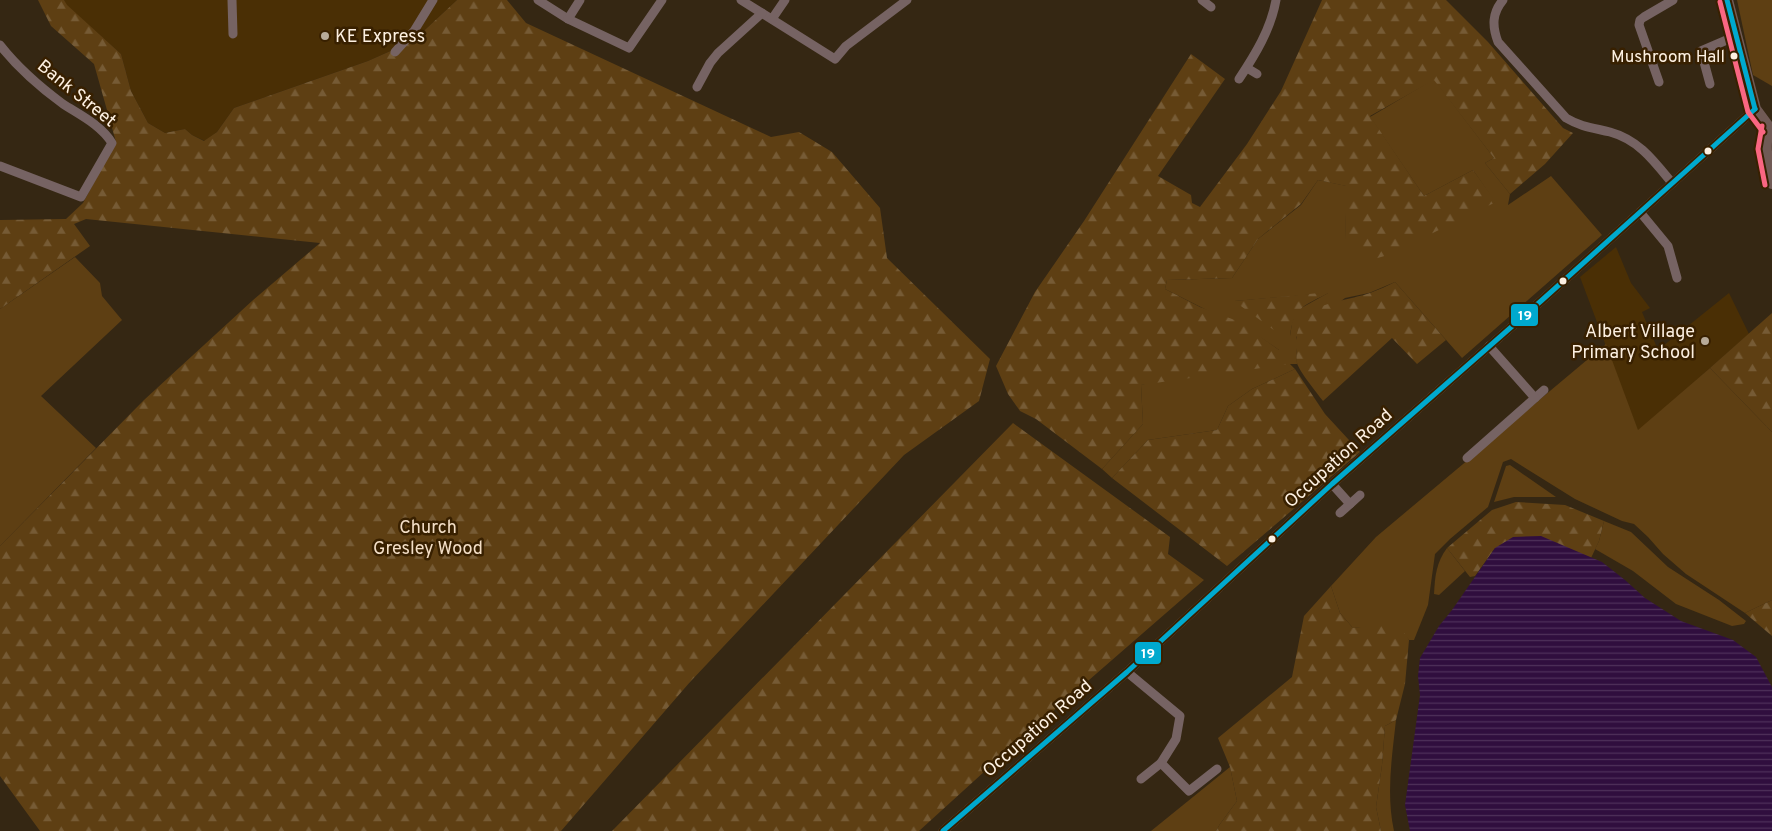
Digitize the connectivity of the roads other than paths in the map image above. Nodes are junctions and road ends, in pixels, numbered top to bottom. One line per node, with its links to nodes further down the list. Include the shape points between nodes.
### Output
1 (232, 0): 18 (street)
2 (433, 0): 21 (street)
3 (538, 0): 16 (street)
4 (580, 0): 16 (street)
5 (662, 0): 16 (street, via 629,48)
6 (741, 0): 15 (street)
7 (785, 0): 17 (street)
8 (906, 0): 17 (street, via 846,46 835,59)
9 (1202, 0): 14 (street)
10 (1276, 0): 22 (street, via 1273,18)
11 (1503, 0): 31 (street, via 1496,8 1493,21 1498,42 1566,118 1632,141)
12 (1672, 0): 25 (street, via 1640,20 1639,25)
13 (1727, 0): 19 (street)
14 (1211, 8)
15 (762, 13): 17 (street); 27 (street, via 718,53)
16 (568, 19)
17 (772, 19)
18 (233, 34)
19 (1736, 36): 26 (street, via 1701,51); 28 (street)
20 (0, 45): 30 (street, Bank Street, via 15,64 106,134 112,143 80,197)
21 (395, 52)
22 (1246, 68): 23 (street); 24 (street)
23 (1257, 74)
24 (1239, 79)
25 (1659, 82)
26 (1710, 84)
27 (697, 88)
28 (1755, 109): 29 (street); 31 (street, Occupation Road)
29 (1771, 127): 32 (street, via 1765,148)
30 (0, 166)
31 (1672, 183): 33 (street, Occupation Road)
32 (1772, 183)
33 (1640, 212): 34 (street, via 1668,246); 35 (street, Occupation Road)
34 (1677, 278)
35 (1489, 346): 37 (street); 39 (street, Occupation Road)
36 (1544, 390): 37 (street)
37 (1534, 398): 38 (street)
38 (1467, 458)
39 (1332, 484): 41 (street); 43 (street, Occupation Road)
40 (1360, 495): 41 (street)
41 (1350, 504): 42 (street)
42 (1340, 513)
43 (1127, 672): 44 (street, via 1180,716 1176,739); 47 (street, Occupation Road)
44 (1161, 762): 45 (street, via 1189,791); 46 (street)
45 (1217, 769)
46 (1142, 779)
47 (944, 831)

